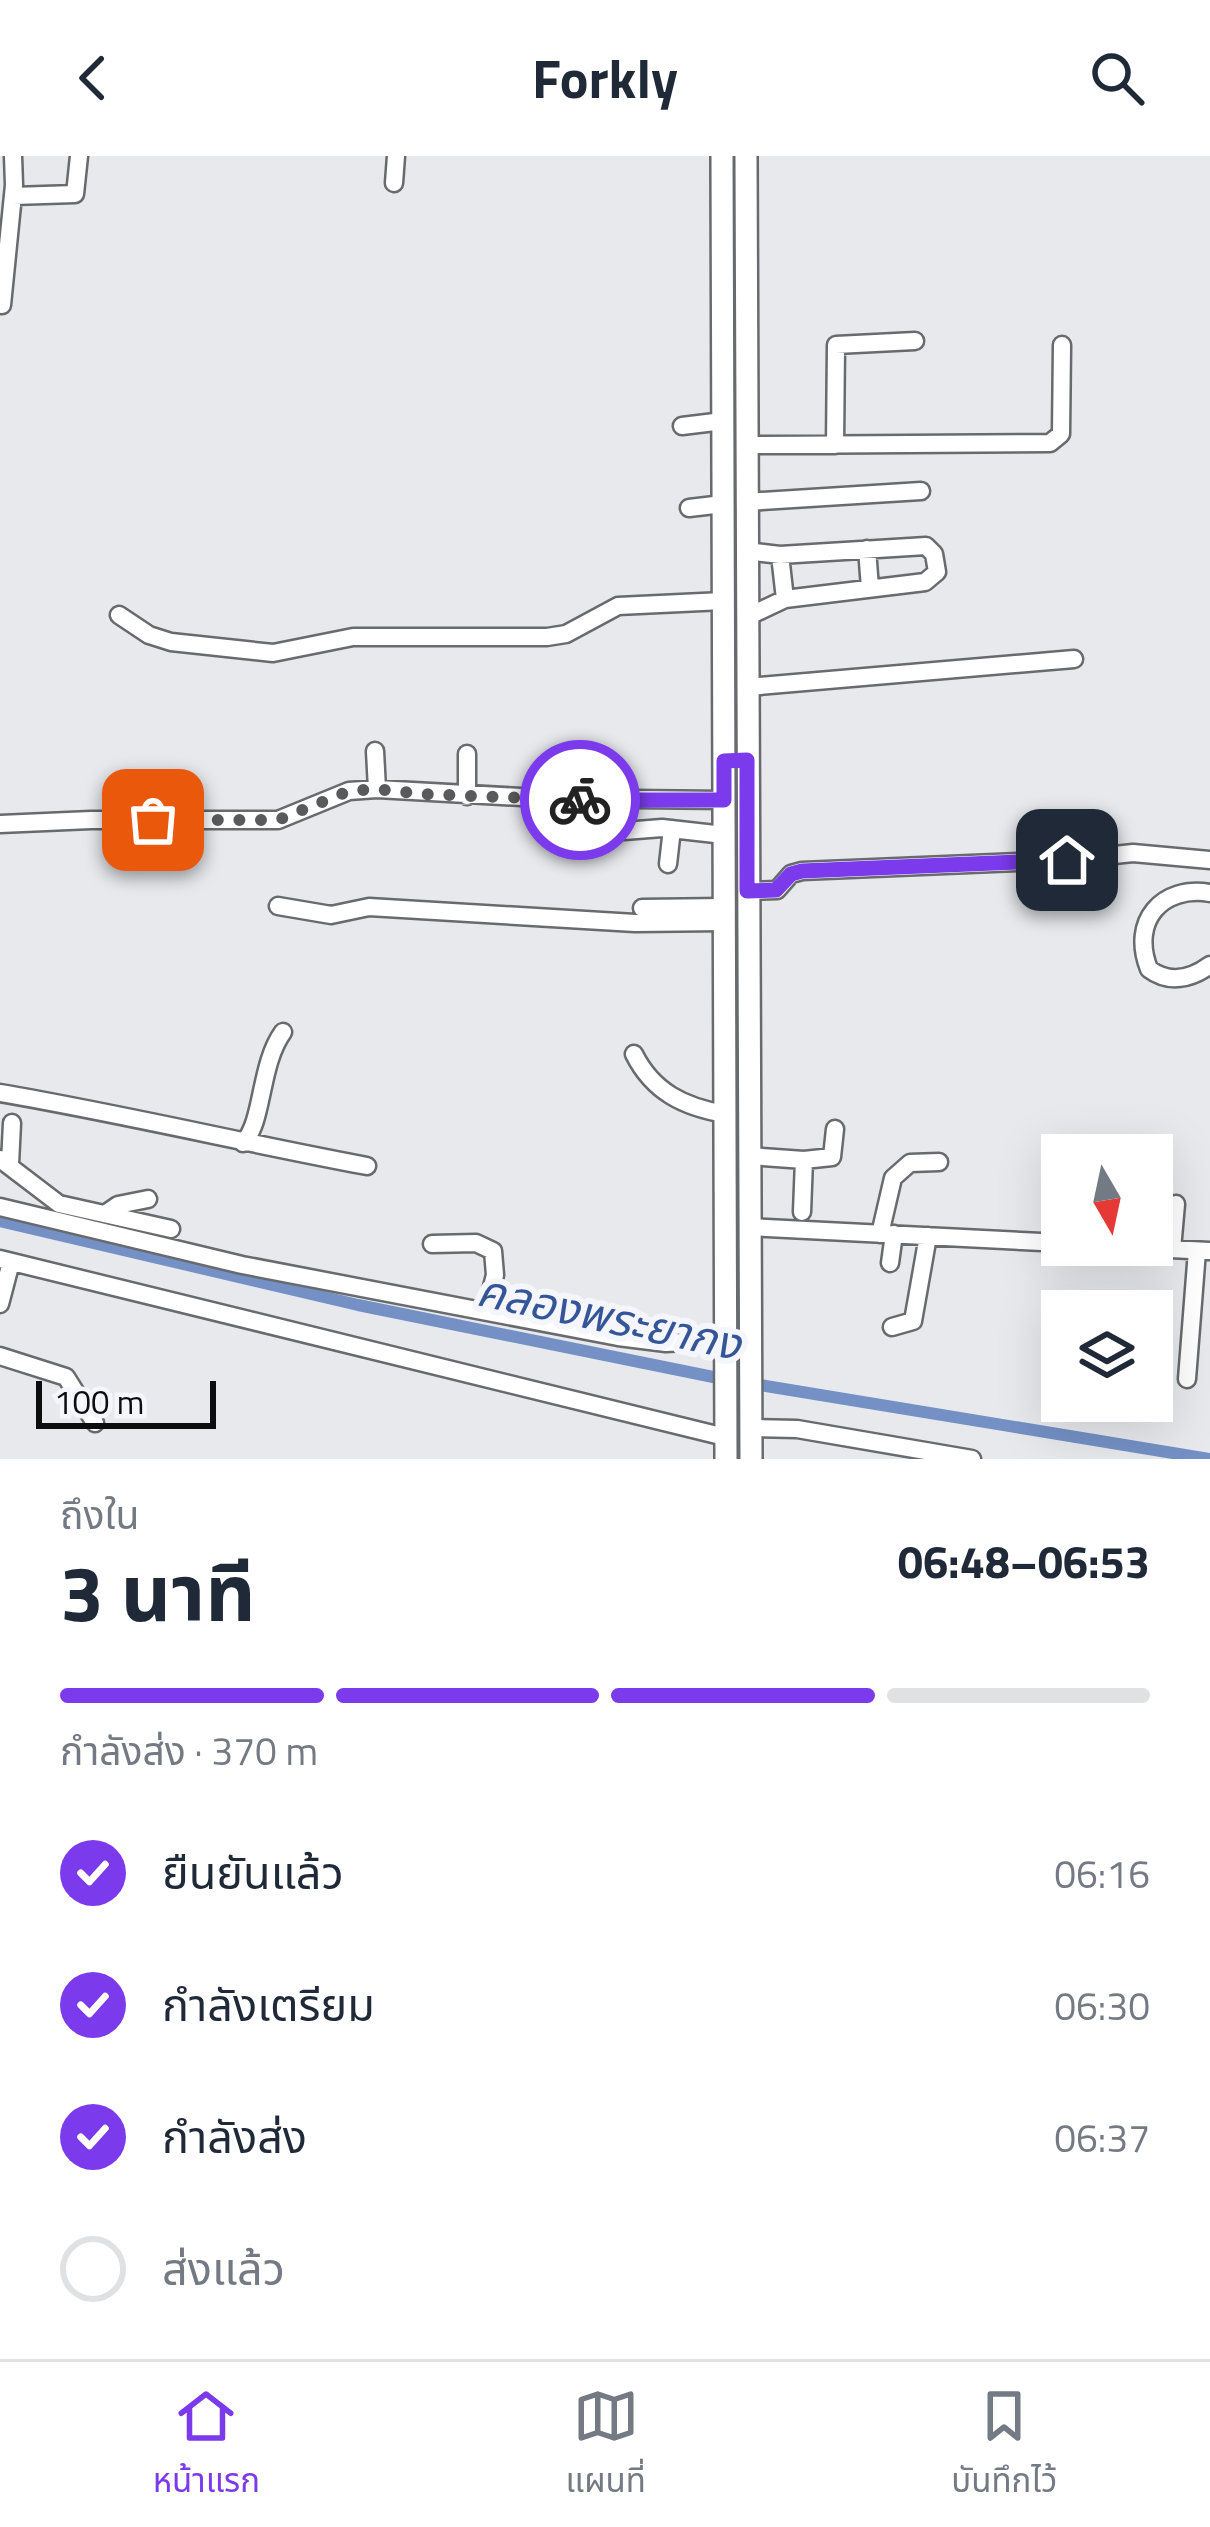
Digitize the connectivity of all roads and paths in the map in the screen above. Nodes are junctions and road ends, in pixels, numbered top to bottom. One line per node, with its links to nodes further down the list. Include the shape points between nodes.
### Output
1 (13, 156): 7 (street)
2 (80, 156): 7 (street, via 74,194)
3 (396, 156): 6 (street)
4 (722, 156): 11 (main road)
5 (746, 156): 13 (main road)
6 (394, 183)
7 (13, 196): 8 (street)
8 (2, 305)
9 (915, 340): 14 (street, via 836,346)
10 (1062, 345): 14 (street, via 1061,434 1050,442)
11 (723, 421): 12 (street); 16 (main road)
12 (682, 426)
13 (746, 445): 14 (street); 16 (main road)
14 (835, 445)
15 (921, 491): 16 (street)
16 (735, 503): 17 (street); 19 (main road); 23 (main road)
17 (689, 508)
18 (867, 550): 20 (street); 21 (street); 21 (street, via 926,546 937,562 925,581)
19 (746, 551): 20 (street); 25 (main road)
20 (780, 555): 22 (street)
21 (870, 588): 22 (street)
22 (785, 599): 25 (street)
23 (723, 601): 24 (street, via 618,606 548,637 353,637 273,653 171,642); 30 (main road)
24 (119, 615)
25 (747, 617): 27 (main road)
26 (1074, 659): 27 (street)
27 (748, 687): 30 (main road)
28 (375, 751): 31 (street)
29 (467, 754): 32 (street)
30 (735, 760): 33 (main road); 42 (main road)
31 (377, 789): 32 (street); 34 (street)
32 (467, 796): 33 (street)
33 (724, 800): 39 (main road)
34 (325, 801): 35 (street); 37 (street, via 278,820)
35 (319, 819)
36 (554, 820): 38 (street)
37 (0, 824)
38 (672, 829): 39 (street); 41 (street)
39 (724, 835): 46 (main road)
40 (1210, 860): 42 (street, via 1133,854 884,865 802,871 776,890)
41 (668, 864)
42 (747, 891): 55 (main road)
43 (1210, 892): 47 (street, via 1166,896 1147,926 1145,959 1172,979)
44 (278, 906): 46 (street, via 331,915 369,907 635,923)
45 (642, 908): 46 (street)
46 (724, 914): 51 (main road)
47 (1210, 964)
48 (283, 1032): 54 (street)
49 (634, 1054): 51 (street, via 668,1095)
50 (0, 1093): 54 (street)
51 (724, 1114): 79 (main road)
52 (12, 1124): 57 (street)
53 (835, 1129): 56 (street, via 832,1157)
54 (243, 1143): 59 (street)
55 (748, 1156): 56 (street); 65 (main road)
56 (804, 1160): 63 (street)
57 (5, 1161): 64 (street, via 59,1204)
58 (940, 1162): 67 (street, via 910,1162 893,1178)
59 (367, 1166)
60 (148, 1199): 64 (street)
61 (1176, 1204): 69 (street)
62 (0, 1207): 77 (street, via 242,1265)
63 (802, 1212)
64 (104, 1214): 66 (street)
65 (749, 1227): 67 (street); 83 (main road)
66 (171, 1229)
67 (887, 1234): 68 (street); 75 (street)
68 (928, 1236): 70 (street); 78 (street, via 913,1321)
69 (1173, 1238)
70 (1041, 1243)
71 (432, 1244): 77 (street, via 476,1243 493,1251)
72 (1173, 1249): 73 (street)
73 (1204, 1251): 81 (street)
74 (6, 1260): 76 (street); 84 (street)
75 (890, 1263)
76 (0, 1304)
77 (486, 1310): 79 (street)
78 (892, 1327)
79 (725, 1350): 84 (main road)
80 (0, 1356): 82 (street, via 65,1377)
81 (1187, 1379)
82 (94, 1423)
83 (751, 1425): 85 (main road); 86 (street)
84 (725, 1438)
85 (751, 1459)
86 (972, 1459)

